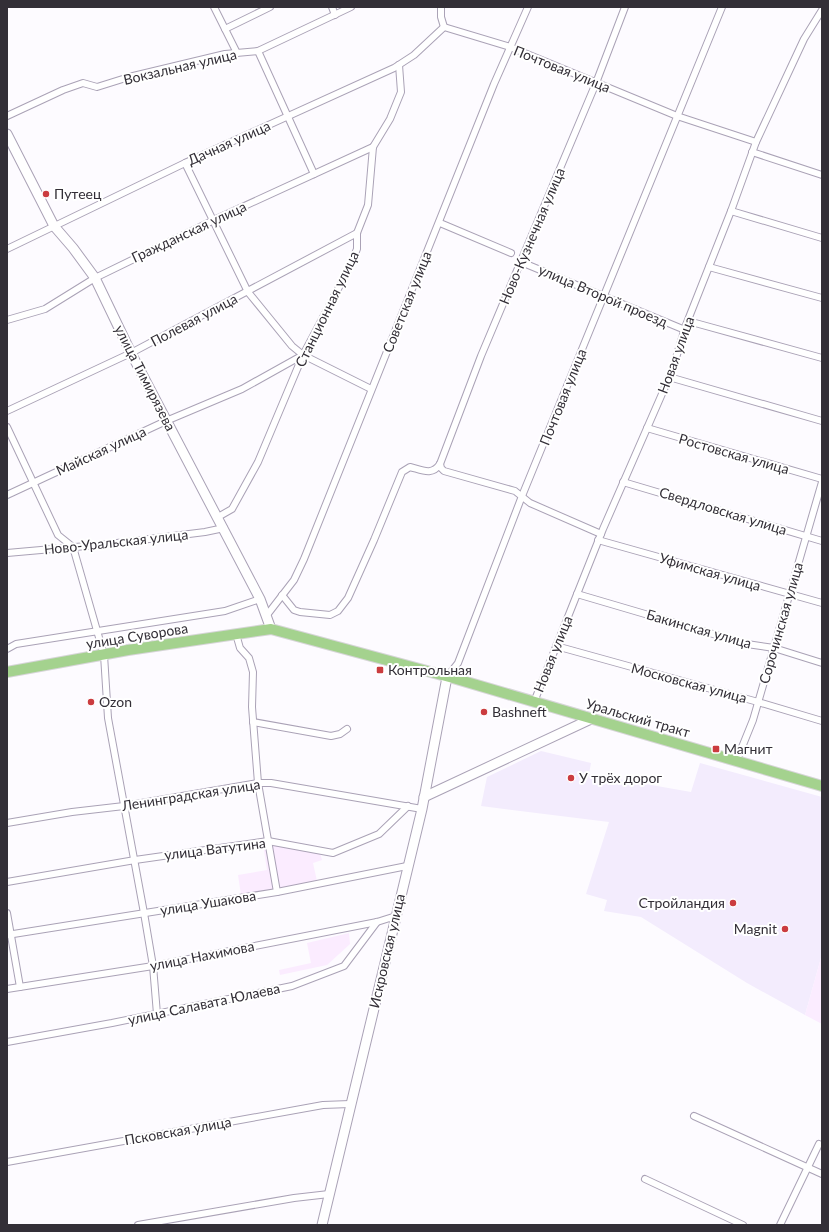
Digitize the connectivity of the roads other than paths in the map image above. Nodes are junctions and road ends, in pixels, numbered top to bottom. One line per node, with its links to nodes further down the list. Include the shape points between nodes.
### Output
1 (214, 7): 12 (street)
2 (270, 7): 12 (street)
3 (332, 7): 10 (street)
4 (351, 7): 10 (street, Вокзальная улица)
5 (441, 7): 11 (street)
6 (528, 7): 13 (street, Советская улица)
7 (625, 7): 17 (street, Ново-Кузнечная улица)
8 (722, 7): 20 (street, Почтовая улица)
9 (822, 10): 22 (street, Новая улица, via 804,39)
10 (335, 15): 14 (street, Вокзальная улица)
11 (444, 27): 13 (street, Почтовая улица); 16 (street, Дачная улица, via 414,55)
12 (224, 29): 15 (street)
13 (510, 47): 17 (street, Почтовая улица); 30 (street, Советская улица)
14 (258, 51): 15 (street, Вокзальная улица); 19 (street)
15 (237, 53): 18 (street, Вокзальная улица, via 129,76 97,87 83,83)
16 (399, 65): 19 (street, Дачная улица); 23 (street, Станционная улица, via 401,92 390,120)
17 (596, 83): 20 (street, Почтовая улица); 36 (street, Ново-Кузнечная улица)
18 (7, 116)
19 (288, 116): 25 (street, Дачная улица); 26 (street)
20 (677, 116): 22 (street, Почтовая улица); 40 (street, Почтовая улица)
21 (7, 134): 31 (main road, улица Тимирязева)
22 (756, 142): 24 (street, Новая улица)
23 (373, 147): 26 (street, Гражданская улица); 32 (street, Станционная улица, via 368,204)
24 (752, 152): 27 (street); 28 (street, Новая улица)
25 (185, 163): 29 (street); 31 (street, Дачная улица)
26 (314, 174): 29 (street, Гражданская улица)
27 (822, 175)
28 (731, 211): 33 (street); 37 (street, Новая улица)
29 (214, 220): 38 (street, Гражданская улица); 39 (street)
30 (440, 223): 35 (street); 49 (street, Советская улица)
31 (54, 226): 34 (street, Дачная улица); 38 (main road, улица Тимирязева)
32 (357, 233): 39 (street, Полевая улица); 46 (street, Станционная улица, via 357,249 348,272)
33 (822, 238)
34 (7, 249)
35 (511, 253)
36 (522, 262): 40 (street, улица Второй проезд); 55 (street, Ново-Кузнечная улица, via 481,356)
37 (709, 267): 41 (street); 43 (street, Новая улица)
38 (95, 278): 42 (street, Гражданская улица, via 44,309); 45 (main road, улица Тимирязева)
39 (248, 292): 45 (street, Полевая улица); 46 (street, via 292,346)
40 (604, 297): 44 (street, улица Второй проезд); 60 (street, Почтовая улица)
41 (822, 298)
42 (7, 320)
43 (688, 321): 44 (street, Новая улица); 47 (street)
44 (684, 330): 48 (street, Новая улица)
45 (131, 353): 50 (street, Полевая улица); 51 (main road, улица Тимирязева)
46 (303, 355): 49 (street); 51 (street, Майская улица, via 242,389); 61 (street, Станционная улица, via 258,462 232,509)
47 (822, 358)
48 (669, 377): 52 (street); 54 (street, Новая улица)
49 (371, 389): 70 (street, Советская улица, via 304,559 294,580)
50 (7, 412)
51 (166, 421): 57 (street, Майская улица); 61 (main road, улица Тимирязева)
52 (822, 421)
53 (7, 427): 57 (street)
54 (647, 428): 56 (street, Ростовская улица); 58 (street, Новая улица)
55 (440, 464): 60 (street, Уфимская улица, via 444,471 515,491); 70 (street, via 436,471 410,467 402,472 348,598 338,611 330,615 300,612 294,610)
56 (822, 481): 63 (street, Сорочинская улица)
57 (33, 482): 59 (street, Майская улица); 66 (street, via 58,535)
58 (623, 482): 63 (street, Свердловская улица); 64 (street, Новая улица)
59 (7, 495)
60 (522, 496): 64 (street, Уфимская улица, via 530,503); 83 (street, Почтовая улица, via 458,663)
61 (218, 517): 62 (main road, улица Тимирязева)
62 (224, 528): 66 (street, Ново-Уральская улица); 71 (main road, улица Тимирязева)
63 (806, 536): 65 (street, Свердловская улица); 69 (street, Сорочинская улица)
64 (600, 537): 68 (street, Новая улица); 69 (street, Уфимская улица)
65 (822, 541)
66 (73, 547): 67 (street, Ново-Уральская улица); 75 (street)
67 (7, 553)
68 (577, 594): 77 (street, Новая улица); 78 (street, Бакинская улица, via 747,644)
69 (790, 594): 72 (street, Уфимская улица); 78 (street, Сорочинская улица)
70 (282, 595): 73 (street, Советская улица)
71 (260, 599): 73 (main road, улица Тимирязева); 75 (street, via 224,612)
72 (822, 604)
73 (267, 615): 74 (main road, улица Тимирязева)
74 (271, 629): 76 (main road, улица Суворова); 83 (main road, Уральский тракт)
75 (97, 630): 79 (street, via 16,644); 80 (street)
76 (236, 634): 80 (main road, улица Суворова); 88 (street, via 240,648 249,658 253,672)
77 (556, 646): 84 (street, Новая улица); 85 (street, Московская улица)
78 (774, 648): 81 (street, Бакинская улица); 85 (street, Сорочинская улица)
79 (7, 649)
80 (104, 655): 82 (main road, улица Суворова); 94 (street, via 108,718)
81 (822, 663)
82 (7, 672)
83 (447, 677): 84 (main road, Уральский тракт); 93 (main road, Искровская улица)
84 (534, 702): 86 (main road, Уральский тракт)
85 (758, 702): 87 (street, Московская улица); 90 (street, Сорочинская улица)
86 (591, 719): 90 (main road, Уральский тракт); 93 (main road)
87 (822, 721)
88 (253, 722): 89 (street, via 331,736); 91 (street)
89 (347, 729)
90 (736, 762): 92 (main road, Уральский тракт)
91 (258, 783): 94 (street, Ленинградская улица); 95 (street, Ленинградская улица); 98 (street)
92 (822, 786)
93 (424, 797): 96 (main road, Искровская улица)
94 (124, 806): 97 (street, Ленинградская улица); 99 (street)
95 (408, 806): 96 (street, Ленинградская улица); 98 (street, улица Ватутина, via 379,834 333,854)
96 (422, 809): 100 (main road, Искровская улица)
97 (7, 823)
98 (268, 841): 99 (street, улица Ватутина); 102 (street)
99 (135, 860): 101 (street, улица Ватутина); 104 (street)
100 (407, 866): 102 (street, улица Ушакова); 105 (main road, Искровская улица)
101 (7, 882)
102 (277, 892): 104 (street, улица Ушакова)
103 (7, 913): 107 (street)
104 (144, 913): 107 (street, улица Ушакова); 108 (street)
105 (396, 916): 106 (street, улица Нахимова); 113 (main road, Искровская улица)
106 (377, 922): 108 (street, улица Нахимова); 111 (street, улица Салавата Юлаева, via 344,966 292,986)
107 (9, 935): 109 (street)
108 (152, 966): 109 (street, улица Нахимова); 111 (street)
109 (20, 987): 110 (street, улица Нахимова)
110 (7, 988)
111 (157, 1014): 112 (street, улица Салавата Юлаева)
112 (7, 1042)
113 (350, 1104): 116 (street, Псковская улица, via 315,1107); 120 (main road, Искровская улица)
114 (694, 1116): 117 (street)
115 (819, 1144): 117 (street)
116 (7, 1162)
117 (807, 1168): 118 (street); 124 (street)
118 (822, 1174)
119 (645, 1179): 123 (street)
120 (329, 1194): 121 (street); 122 (main road, Искровская улица)
121 (138, 1225)
122 (322, 1225)
123 (743, 1225)
124 (780, 1225)

